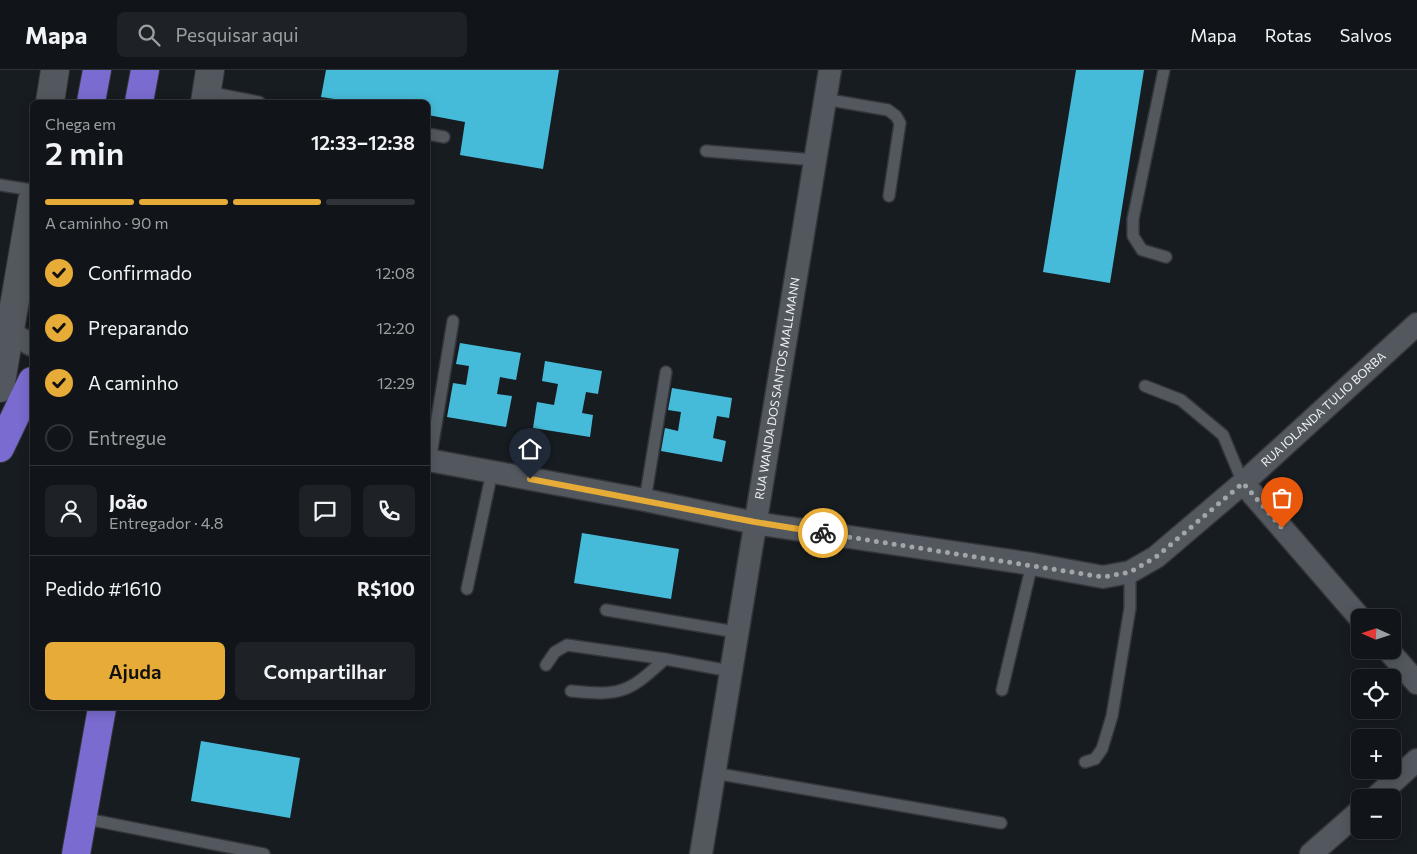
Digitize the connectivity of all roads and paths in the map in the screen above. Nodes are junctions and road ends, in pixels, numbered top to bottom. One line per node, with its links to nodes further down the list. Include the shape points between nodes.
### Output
1 (55, 70): 8 (street)
2 (97, 70): 9 (highway)
3 (145, 70): 10 (highway)
4 (830, 70): 7 (street, RUA WANDA DOS SANTOS MALLMANN)
5 (1164, 70): 20 (lane, via 1133,236 1142,250)
6 (207, 88): 11 (lane)
7 (824, 99): 15 (street, RUA WANDA DOS SANTOS MALLMANN); 18 (lane, via 888,110 896,116 900,123)
8 (50, 100)
9 (91, 100)
10 (139, 100)
11 (252, 100)
12 (430, 134): 13 (lane)
13 (444, 137)
14 (706, 151): 15 (lane)
15 (815, 160): 34 (street, RUA WANDA DOS SANTOS MALLMANN)
16 (0, 185): 17 (lane)
17 (30, 190)
18 (889, 196)
19 (30, 217): 23 (street)
20 (1166, 257)
21 (453, 322): 29 (lane)
22 (1417, 324): 32 (street, RUA IOLANDA TULIO BORBA)
23 (14, 336): 26 (street)
24 (666, 372): 33 (lane)
25 (30, 385): 28 (highway)
26 (0, 386)
27 (1145, 386): 32 (lane, via 1180,400 1223,435)
28 (0, 448)
29 (430, 454)
30 (430, 460): 31 (street, RUA IOLANDA TULIO BORBA)
31 (492, 472): 33 (street, RUA IOLANDA TULIO BORBA); 37 (lane)
32 (1243, 483): 36 (street, RUA IOLANDA TULIO BORBA, via 1156,557); 38 (street)
33 (645, 500): 34 (street, RUA IOLANDA TULIO BORBA)
34 (755, 522): 35 (street, RUA IOLANDA TULIO BORBA); 40 (street, RUA WANDA DOS SANTOS MALLMANN)
35 (1032, 564): 36 (street, RUA IOLANDA TULIO BORBA, via 1103,577); 46 (lane)
36 (1130, 572): 50 (lane, via 1130,608 1112,716 1102,749 1095,759)
37 (467, 589)
38 (1352, 609)
39 (606, 610): 40 (lane)
40 (736, 632): 44 (street, RUA WANDA DOS SANTOS MALLMANN)
41 (665, 659): 43 (lane, via 567,645 555,652); 44 (lane); 47 (lane, via 625,690 601,694)
42 (1396, 659): 45 (street)
43 (546, 665)
44 (730, 671): 51 (street, RUA WANDA DOS SANTOS MALLMANN)
45 (1417, 683)
46 (1002, 690)
47 (570, 691)
48 (102, 710): 53 (highway)
49 (1417, 760): 52 (street)
50 (1085, 762)
51 (714, 774): 55 (lane); 58 (street, RUA WANDA DOS SANTOS MALLMANN)
52 (1385, 789)
53 (82, 818): 56 (highway); 57 (lane)
54 (1351, 819): 59 (street)
55 (1001, 823)
56 (76, 854)
57 (264, 854)
58 (701, 854)
59 (1311, 854)

